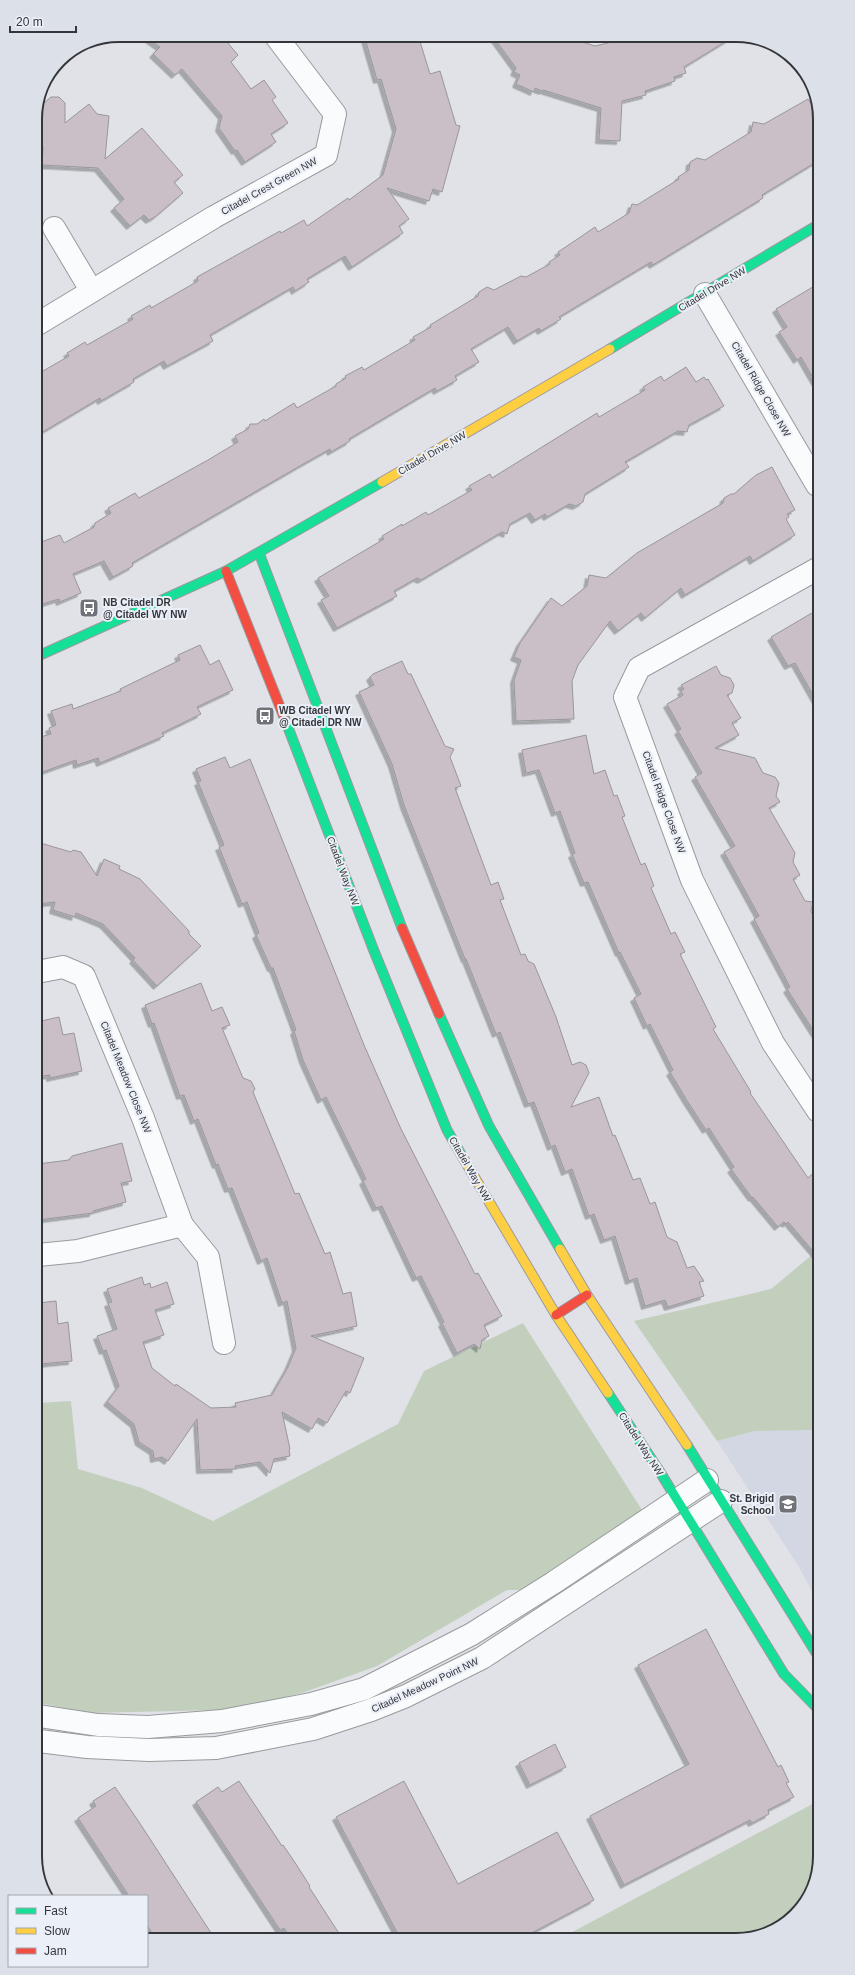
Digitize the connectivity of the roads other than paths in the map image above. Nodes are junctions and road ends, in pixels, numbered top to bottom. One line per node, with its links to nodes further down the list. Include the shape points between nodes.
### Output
1 (280, 42): 4 (street, Citadel Crest Green NW, via 335,114 326,155 214,217)
2 (54, 228): 4 (street)
3 (813, 228): 5 (street, Citadel Drive NW)
4 (91, 290): 6 (street, Citadel Crest Green NW)
5 (705, 294): 7 (street, Citadel Ridge Close NW); 8 (street, Citadel Drive NW)
6 (42, 321)
7 (813, 478)
8 (259, 553): 9 (street, Citadel Drive NW); 16 (street, via 402,941 489,1126)
9 (226, 571): 11 (street, Citadel Drive NW); 17 (street, Citadel Way NW, via 447,1130)
10 (813, 571): 13 (street, Citadel Ridge Close NW, via 640,668 625,697 692,880 773,1043)
11 (42, 655)
12 (42, 971): 14 (street, Citadel Meadow Close NW, via 63,967 84,976 143,1118)
13 (813, 1103)
14 (182, 1225): 15 (street, via 78,1251); 18 (street, Citadel Meadow Close NW, via 208,1257)
15 (42, 1255)
16 (587, 1295): 17 (street); 19 (street)
17 (556, 1315): 20 (street, Citadel Way NW)
18 (224, 1343)
19 (708, 1480): 20 (street); 21 (street)
20 (677, 1500): 22 (street, Citadel Way NW); 25 (street, via 472,1634 364,1689 311,1704 222,1721 155,1727 98,1725)
21 (721, 1501): 22 (street, Citadel Meadow Point NW); 23 (street)
22 (690, 1521): 24 (street, Citadel Way NW, via 784,1674); 26 (street, Citadel Meadow Point NW, via 482,1658 406,1696 335,1723 216,1748 150,1750 87,1747)
23 (813, 1648)
24 (813, 1704)
25 (42, 1716)
26 (42, 1741)

